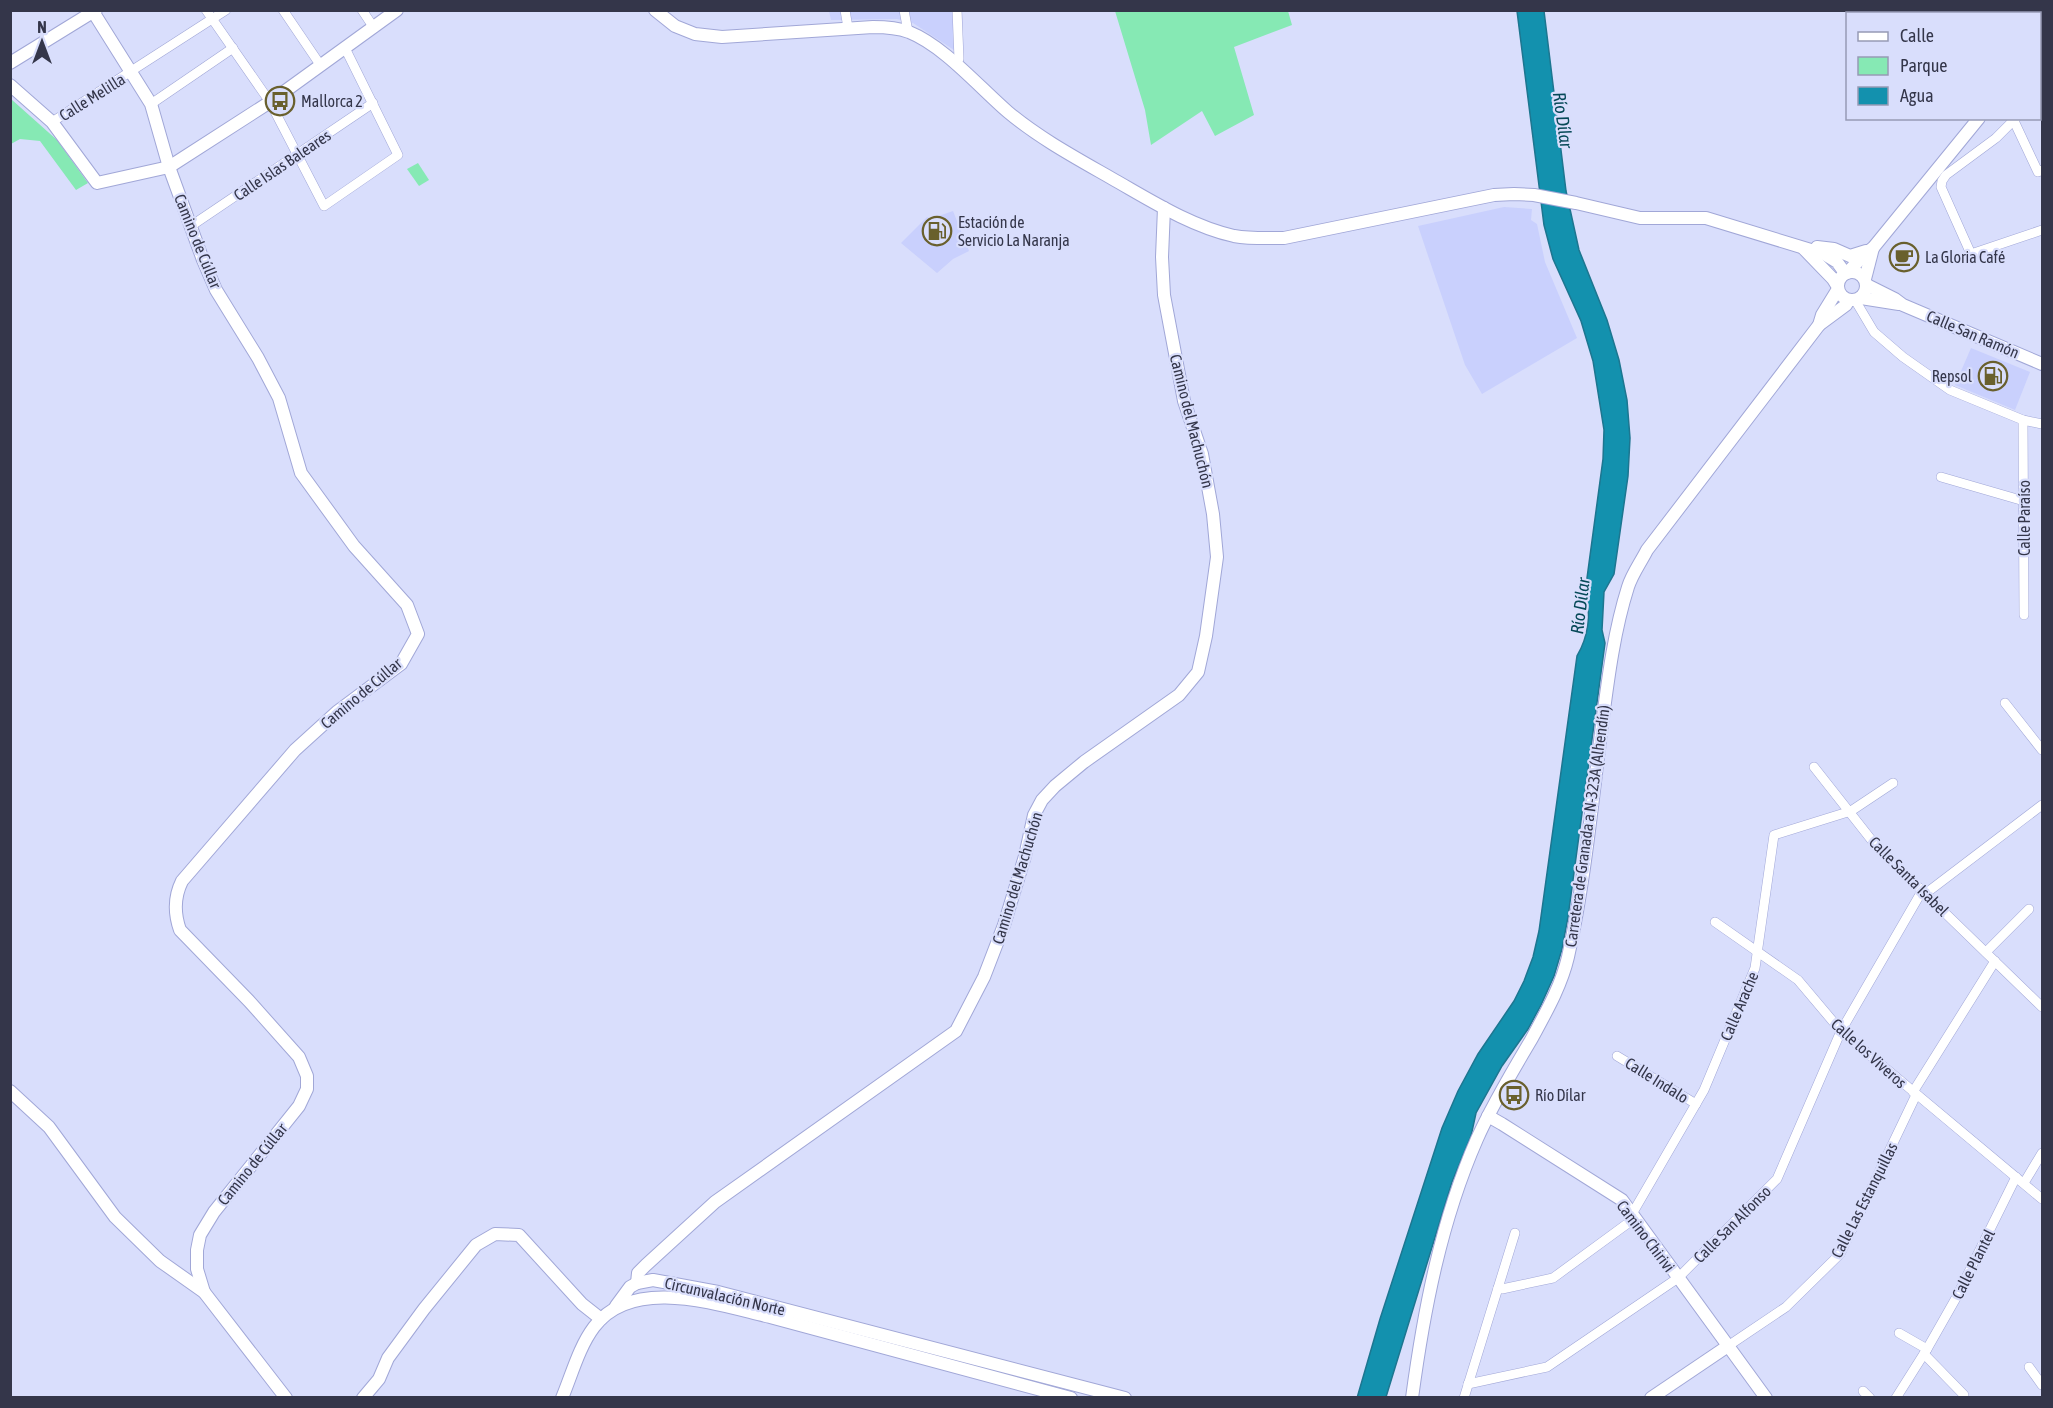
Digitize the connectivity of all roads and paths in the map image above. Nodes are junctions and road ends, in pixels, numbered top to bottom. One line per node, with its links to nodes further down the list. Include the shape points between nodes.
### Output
1 (206, 10): 11 (street)
2 (226, 10): 11 (street, Calle Melilla)
3 (284, 10): 19 (street)
4 (362, 10): 12 (street)
5 (397, 10): 12 (street)
6 (655, 10): 13 (street, via 675,26 722,38)
7 (846, 10): 13 (street)
8 (904, 10): 14 (street)
9 (957, 10): 18 (street, via 959,59)
10 (94, 11): 17 (street); 20 (street, Camino de Cúllar)
11 (213, 20): 15 (street); 20 (street, Calle Melilla)
12 (374, 28): 16 (street)
13 (848, 28): 14 (street, via 890,27)
14 (908, 32): 18 (street, via 937,48)
15 (233, 48): 22 (street); 24 (street)
16 (345, 48): 19 (street); 23 (street)
17 (10, 63)
18 (955, 64): 31 (street, via 1025,125)
19 (321, 66): 22 (street)
20 (132, 72): 24 (street, Camino de Cúllar); 27 (street, Calle Melilla)
21 (10, 85): 27 (street)
22 (270, 102): 28 (street); 29 (street)
23 (373, 103): 28 (street, Calle Islas Baleares); 28 (street, via 398,155 324,206)
24 (151, 104): 29 (street, Camino de Cúllar)
25 (1977, 120): 35 (street)
26 (2015, 120): 30 (street, via 2038,172); 33 (street, via 1946,175 1941,188 1971,254)
27 (52, 122): 29 (street, via 97,183)
28 (297, 154): 32 (street, Calle Islas Baleares)
29 (169, 167): 32 (street, Camino de Cúllar)
30 (2043, 170)
31 (1164, 208): 34 (street, via 1235,236 1284,238 1494,195 1534,195 1640,218 1706,218); 73 (street, Camino del Machuchón, via 1164,295 1185,401 1202,454 1217,557 1198,672 1179,694 1084,762 1042,800 1034,815 1004,926 984,977 956,1031 715,1202 638,1273)
32 (191, 226): 75 (street, Camino de Cúllar, via 216,290 279,398 301,473 354,546 407,605 418,634 401,664 338,711 295,750 182,880 177,894 180,930 282,1037 299,1057 307,1076 307,1089 299,1106 200,1235 197,1269)
33 (2043, 230)
34 (1801, 246): 35 (street, via 1834,249 1850,256); 36 (street, via 1824,254); 38 (street)
35 (1873, 248): 36 (street); 37 (street)
36 (1846, 273): 37 (street, via 1856,272); 38 (street)
37 (1866, 282): 39 (street, via 1865,292); 40 (street, Calle San Ramón)
38 (1838, 288): 39 (street, via 1844,297); 41 (street, Carretera de Granada a N-323A (Alhendín))
39 (1855, 299): 40 (street, Calle San Ramón); 41 (street, Carretera de Granada a N-323A (Alhendín)); 43 (street, via 1874,332 1903,357 1950,390)
40 (1903, 305): 42 (street, Calle San Ramón)
41 (1819, 325): 66 (street, Carretera de Granada a N-323A (Alhendín), via 1647,550 1629,586 1611,661 1568,959 1544,1016)
42 (2043, 364)
43 (2024, 420): 44 (street); 46 (street, Calle Paraíso)
44 (2043, 424)
45 (1941, 477): 46 (street)
46 (2024, 501): 47 (street, Calle Paraíso)
47 (2024, 615)
48 (2005, 703): 49 (street)
49 (2043, 750)
50 (1814, 767): 53 (street, Calle Santa Isabel)
51 (1893, 783): 53 (street, Calle Arache)
52 (2043, 805): 54 (street, Calle San Alfonso)
53 (1851, 811): 54 (street, Calle Santa Isabel, via 1877,847); 57 (street, Calle Arache, via 1774,835)
54 (1924, 892): 58 (street, Calle Santa Isabel); 61 (street, Calle San Alfonso)
55 (2029, 909): 58 (street)
56 (1715, 922): 57 (street, Calle los Viveros)
57 (1758, 952): 61 (street, Calle los Viveros, via 1798,980); 65 (street, Calle Arache, via 1755,968)
58 (1986, 952): 59 (street, Calle Santa Isabel)
59 (1995, 962): 60 (street, Calle Santa Isabel); 64 (street, Calle Las Estanquillas)
60 (2043, 1007)
61 (1841, 1031): 64 (street, Calle los Viveros); 72 (street, Calle San Alfonso, via 1777,1179)
62 (1617, 1056): 65 (street, Calle Indalo)
63 (10, 1091): 75 (street, via 49,1127 115,1217 160,1261)
64 (1915, 1094): 68 (street, Calle los Viveros); 80 (street, Calle Las Estanquillas, via 1840,1254 1786,1307)
65 (1696, 1104): 70 (street, Calle Arache)
66 (1488, 1116): 70 (street, Camino Chirivi, via 1622,1200); 91 (street, Carretera de Granada a N-323A (Alhendín), via 1443,1235)
67 (2043, 1153): 68 (street)
68 (2020, 1180): 69 (street, Calle los Viveros); 81 (street, Calle Plantel)
69 (2043, 1199)
70 (1634, 1216): 72 (street, Camino Chirivi); 74 (street, Calle Arache, via 1553,1278)
71 (1515, 1233): 74 (street)
72 (1678, 1278): 80 (street, Camino Chirivi); 83 (street, Calle San Alfonso, via 1547,1367)
73 (637, 1283): 76 (street); 77 (street); 90 (street, Circunvalación Norte, via 652,1280 718,1292)
74 (1498, 1288): 83 (street)
75 (204, 1292): 86 (street)
76 (660, 1296): 77 (street, Circunvalación Norte, via 637,1298); 89 (street, Circunvalación Norte, via 770,1317)
77 (615, 1307): 78 (street)
78 (601, 1319): 87 (street, via 582,1304 519,1235 495,1234 471,1250 388,1358 379,1379); 88 (street, via 582,1347)
79 (1899, 1333): 81 (street)
80 (1728, 1346): 93 (street, Calle Las Estanquillas); 94 (street, Camino Chirivi)
81 (1926, 1352): 85 (street); 95 (street, Calle Plantel)
82 (2029, 1367): 84 (street)
83 (1468, 1384): 92 (street)
84 (2043, 1385)
85 (1964, 1395)
86 (286, 1398)
87 (363, 1398)
88 (562, 1398)
89 (1071, 1398)
90 (1125, 1398)
91 (1412, 1398)
92 (1464, 1398)
93 (1651, 1398)
94 (1766, 1398)
95 (1896, 1398)

